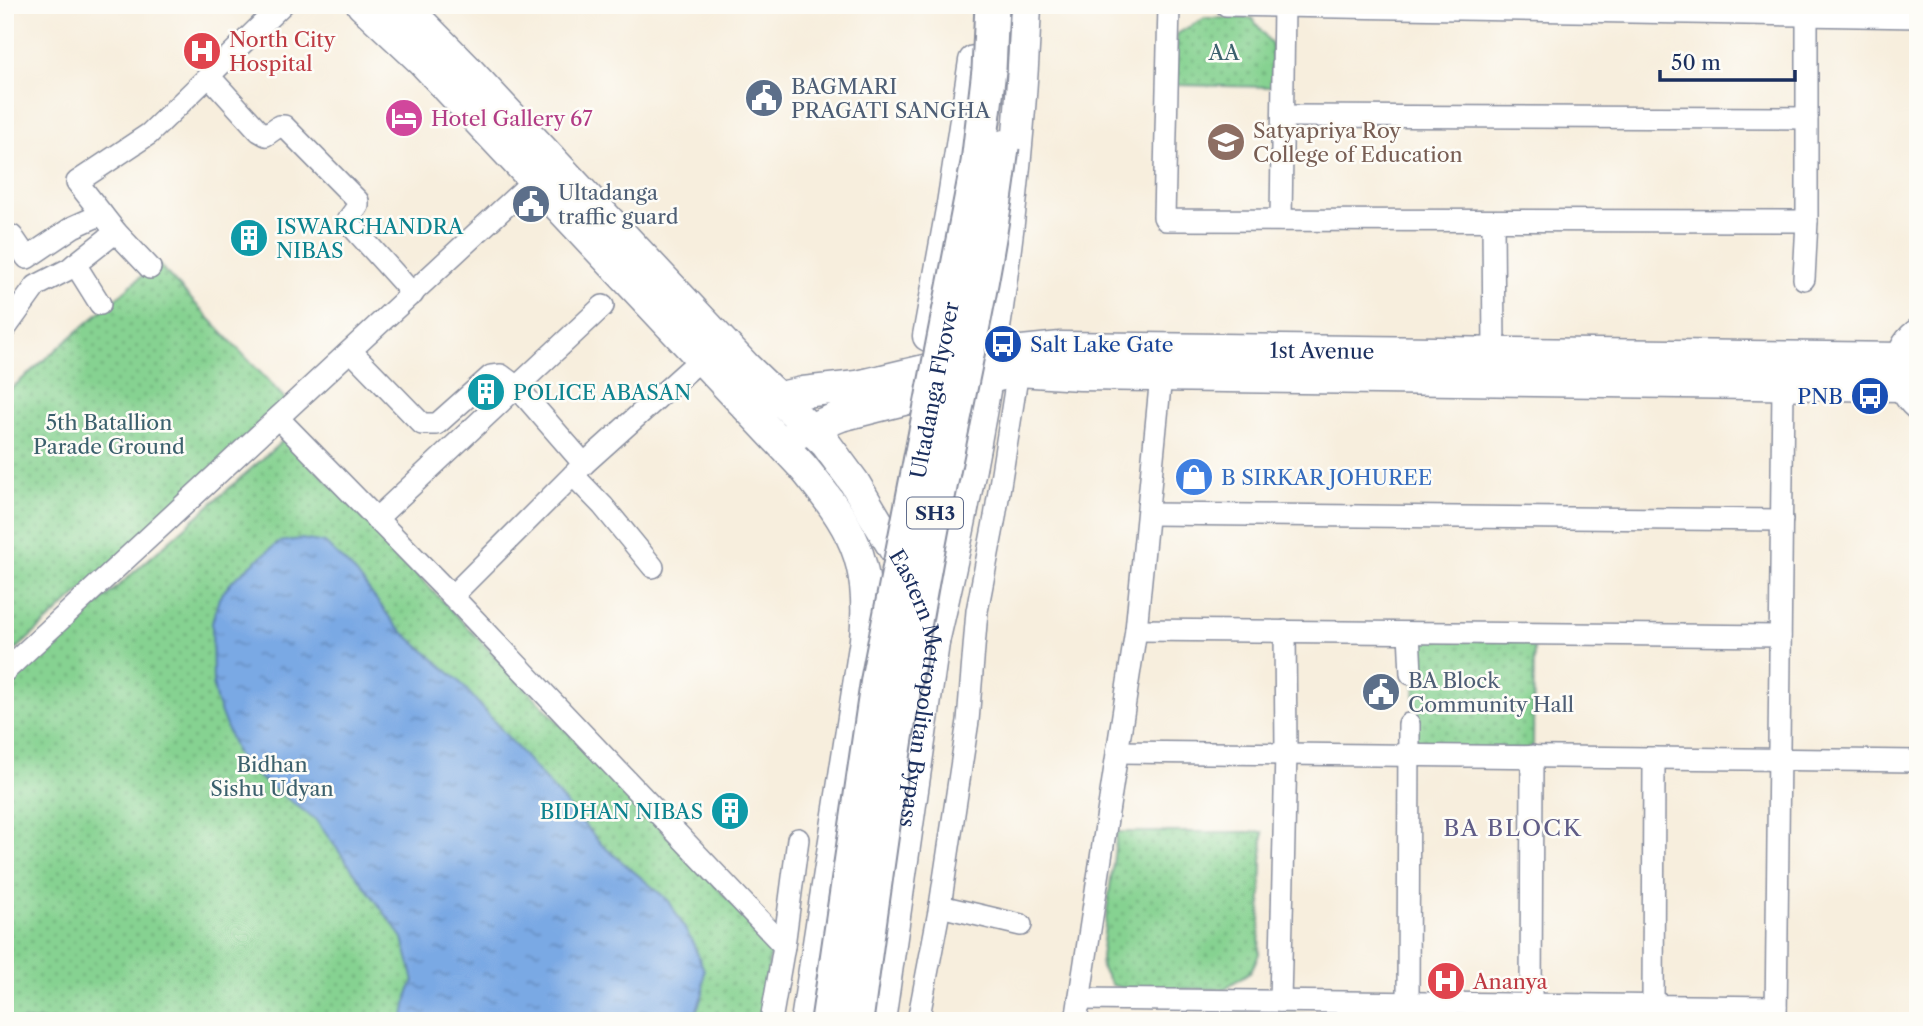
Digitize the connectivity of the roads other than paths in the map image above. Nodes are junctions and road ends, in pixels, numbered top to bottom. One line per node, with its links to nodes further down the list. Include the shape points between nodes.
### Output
1 (282, 5): 13 (street)
2 (362, 5): 16 (main road, Eastern Metropolitan Bypass, via 422,61)
3 (404, 5): 41 (main road, Eastern Metropolitan Bypass, via 746,367)
4 (977, 5): 38 (main road, via 973,74)
5 (992, 5): 79 (main road, Ultadanga Flyover / SH3, bridge, via 978,163 878,679)
6 (1015, 5): 80 (main road, Ultadanga Flyover / SH3, bridge, via 994,205 900,710)
7 (1027, 5): 33 (main road, via 1015,169)
8 (1169, 5): 18 (street, via 1164,219)
9 (1226, 5): 10 (street)
10 (1284, 6): 11 (street); 14 (street)
11 (1807, 10): 12 (street); 15 (street)
12 (1918, 17)
13 (209, 76): 17 (street, via 149,134 77,182); 26 (street, via 260,131 266,135 284,126 358,201 347,221)
14 (1284, 116): 15 (street); 18 (street)
15 (1807, 118): 20 (street)
16 (534, 180): 26 (street); 32 (main road, Eastern Metropolitan Bypass)
17 (102, 214): 21 (street); 22 (street, via 27,258)
18 (1281, 220): 19 (street)
19 (1493, 221): 20 (street); 31 (street)
20 (1807, 221): 25 (street)
21 (116, 232): 23 (street); 24 (street)
22 (12, 236)
23 (75, 264): 27 (street); 29 (street, via 36,286)
24 (150, 268)
25 (1804, 279)
26 (413, 294): 30 (street)
27 (100, 304)
28 (603, 306): 40 (street)
29 (5, 329)
30 (351, 351): 40 (street, via 422,424 437,424 491,376 500,375); 43 (street)
31 (1494, 353): 33 (main road, 1st Avenue, via 1061,347); 34 (main road, 1st Avenue)
32 (701, 359): 42 (main road, Eastern Metropolitan Bypass); 46 (street)
33 (989, 367): 35 (main road); 38 (main road); 56 (main road)
34 (1657, 369): 36 (main road, 1st Avenue); 37 (main road); 39 (main road)
35 (1018, 371): 37 (main road); 68 (street, via 977,611 968,720)
36 (1910, 371): 39 (main road)
37 (1161, 376): 47 (street)
38 (920, 383): 41 (main road); 44 (main road)
39 (1783, 385): 49 (street)
40 (517, 387): 46 (street); 48 (street)
41 (780, 397): 42 (main road); 44 (main road, Eastern Metropolitan Bypass)
42 (750, 411): 45 (main road, Eastern Metropolitan Bypass)
43 (279, 419): 48 (street); 57 (street)
44 (808, 428): 45 (main road); 56 (main road, Eastern Metropolitan Bypass, via 826,444 882,527 909,576)
45 (778, 443): 78 (main road, Eastern Metropolitan Bypass, via 802,466 852,534 861,560 867,609)
46 (579, 470): 50 (street); 51 (street)
47 (1149, 514): 49 (street); 52 (street)
48 (376, 519): 51 (street)
49 (1782, 520): 55 (street)
50 (653, 567)
51 (452, 596): 70 (street)
52 (1136, 630): 53 (street); 60 (street)
53 (1285, 631): 54 (street); 61 (street)
54 (1409, 633): 55 (street); 58 (street)
55 (1780, 636): 65 (street)
56 (934, 643): 81 (main road, Eastern Metropolitan Bypass)
57 (6, 670)
58 (1411, 674)
59 (1409, 724): 62 (street)
60 (1117, 752): 61 (street); 71 (street)
61 (1286, 754): 62 (street); 72 (street)
62 (1409, 755): 63 (street); 73 (street)
63 (1532, 756): 64 (street); 74 (street)
64 (1654, 758): 65 (street); 75 (street)
65 (1779, 759): 66 (street); 76 (street)
66 (1918, 761)
67 (798, 839): 70 (street)
68 (940, 906): 69 (street); 82 (street)
69 (1021, 925)
70 (784, 946): 77 (street)
71 (1079, 999): 72 (street); 83 (street)
72 (1280, 1001): 73 (street)
73 (1408, 1003): 74 (street)
74 (1531, 1004): 75 (street)
75 (1653, 1006): 76 (street)
76 (1776, 1014)
77 (771, 1021)
78 (806, 1021)
79 (828, 1021)
80 (856, 1021)
81 (880, 1021)
82 (918, 1021)
83 (1076, 1021)

